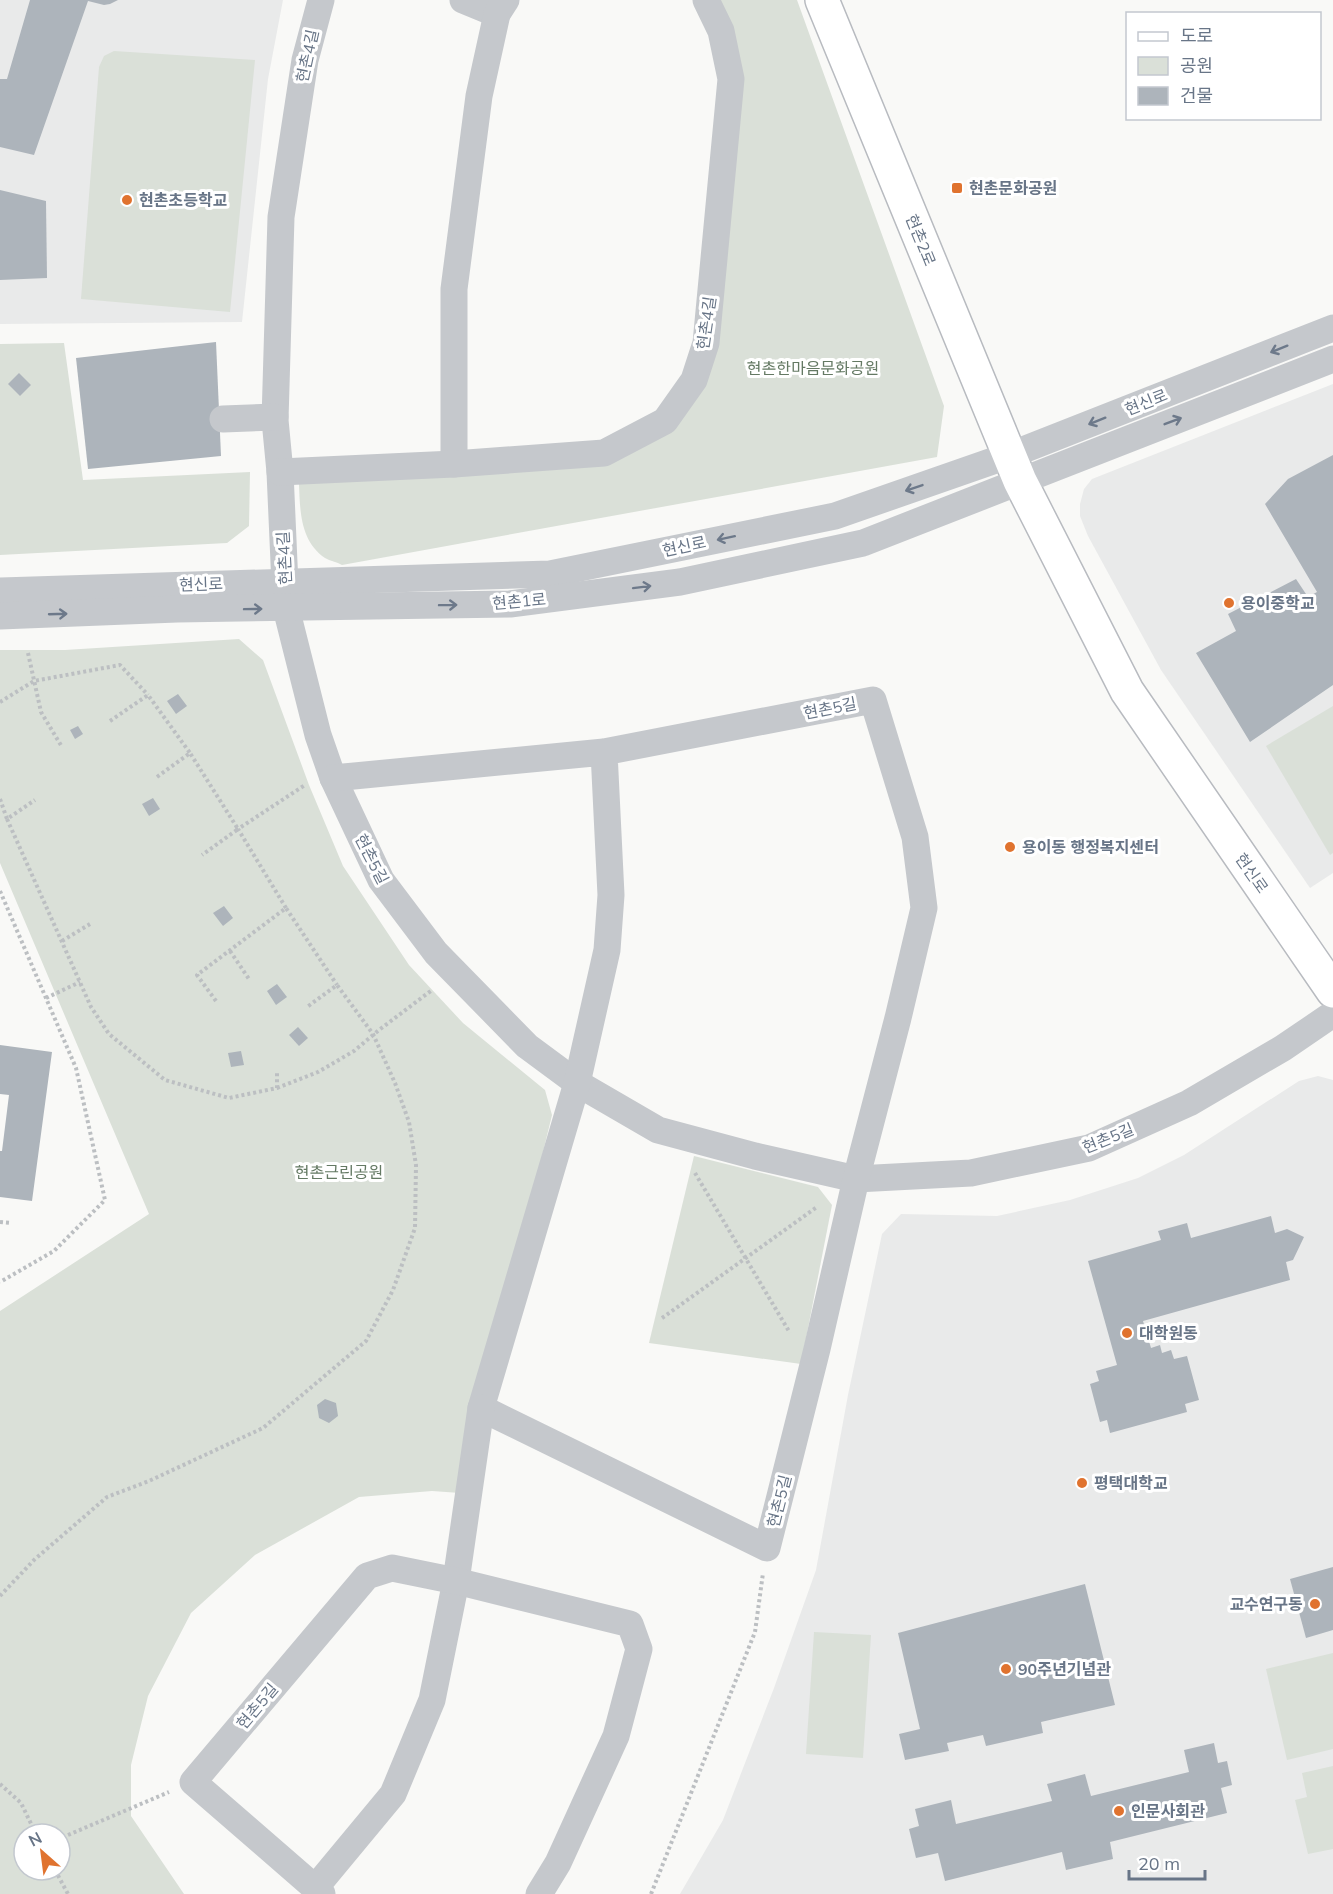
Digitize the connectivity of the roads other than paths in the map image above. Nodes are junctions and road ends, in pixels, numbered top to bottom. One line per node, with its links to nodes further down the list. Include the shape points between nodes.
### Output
1 (321, 0): 8 (street, 현촌4길, via 304,60 281,217)
2 (463, 0): 5 (street)
3 (706, 0): 10 (street, 현촌4길, via 721,31 730,79 706,343 694,380 665,421 604,453)
4 (822, 0): 11 (main road, 현촌2로)
5 (501, 7): 10 (street, via 478,96 454,288)
6 (1333, 328): 11 (street, 현신로, one-way to 11)
7 (1333, 359): 11 (street, 현신로, one-way to 7)
8 (275, 417): 9 (street); 12 (street, 현촌4길)
9 (224, 419)
10 (454, 464): 12 (street, 현촌4길)
11 (1015, 468): 13 (street, 현신로, one-way to 13, via 835,516 550,574); 15 (street, 현촌1로, one-way to 11, via 510,604 680,582 863,543); 19 (main road, 현신로, via 1127,691)
12 (280, 472): 13 (street, 현촌4길)
13 (285, 581): 14 (street, 현신로); 15 (street, 현촌4길)
14 (0, 591)
15 (286, 608): 16 (street, 현촌1로, one-way to 15); 18 (street, 현촌5길)
16 (0, 616)
17 (604, 752): 18 (street, 현촌5길); 21 (street, via 611,895 607,950); 22 (street, 현촌5길, via 873,700 915,837 924,908)
18 (333, 778): 21 (street, 현촌5길, via 381,880 436,953 527,1046)
19 (1333, 991)
20 (1333, 1014): 22 (street, 현촌5길, via 1190,1103 1089,1148 971,1173)
21 (577, 1083): 22 (street, 현촌5길, via 658,1130); 23 (street)
22 (856, 1179): 23 (street, 현촌5길, via 767,1548)
23 (481, 1408): 24 (street)
24 (456, 1581): 25 (street, via 432,1700 393,1794); 25 (street, 현촌5길, via 392,1568 367,1576 193,1782); 26 (street, 현촌5길, via 630,1624 639,1649 616,1736 558,1863)
25 (318, 1891)
26 (539, 1894)

